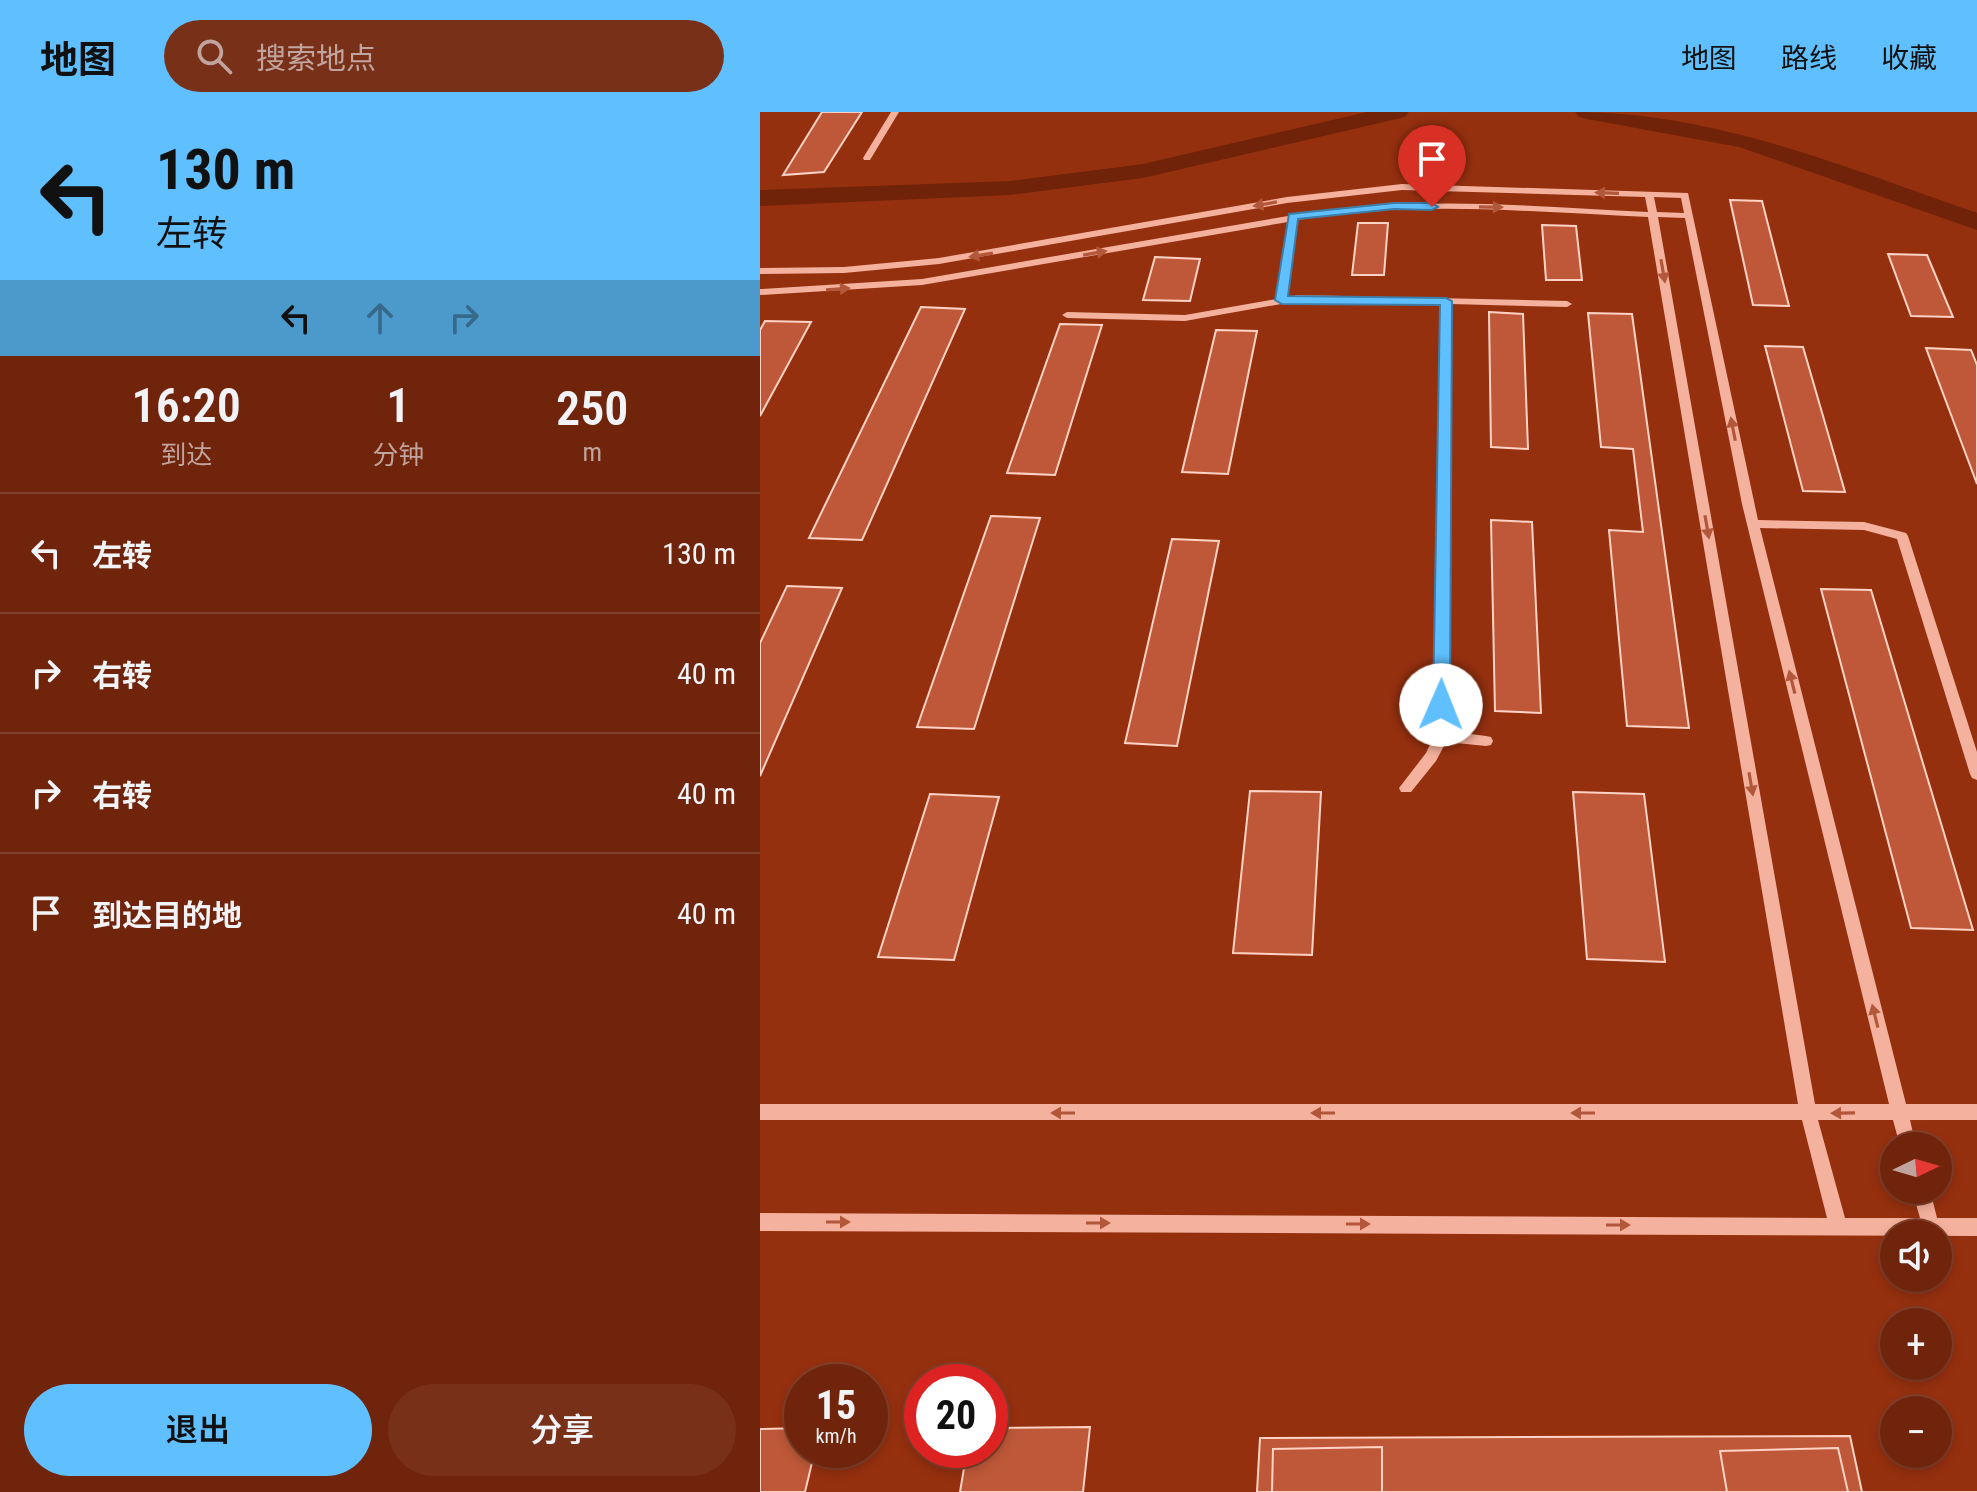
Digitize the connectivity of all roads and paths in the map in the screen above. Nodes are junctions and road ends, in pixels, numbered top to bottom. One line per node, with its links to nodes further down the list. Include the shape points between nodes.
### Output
1 (895, 112): 2 (street)
2 (867, 158)
3 (1649, 194): 4 (street); 6 (street, via 1685,195); 7 (street, one-way to 7, via 1441,186 1346,191 939,261)
4 (1653, 214): 5 (street, one-way to 4, via 1394,206); 6 (street); 21 (street, one-way to 21)
5 (1293, 216): 8 (street, one-way to 5, via 922,282); 9 (street)
6 (1690, 216): 13 (street, one-way to 6)
7 (760, 271)
8 (760, 292)
9 (1282, 300): 10 (street); 12 (street, via 1185,318)
10 (1446, 301): 11 (street); 14 (street)
11 (1567, 304)
12 (1067, 315)
13 (1753, 524): 16 (street, via 1864,526 1902,536); 19 (street, one-way to 13)
14 (1441, 736): 15 (street); 17 (street, via 1437,753)
15 (1486, 741)
16 (1977, 774)
17 (1406, 788)
18 (760, 1112): 21 (street, one-way to 18)
19 (1899, 1112): 20 (street); 21 (street, one-way to 21); 22 (street)
20 (1977, 1112)
21 (1808, 1113): 24 (street)
22 (1904, 1132)
23 (760, 1222): 24 (street, one-way to 24)
24 (1838, 1226): 25 (street)
25 (1880, 1226)
26 (1952, 1227): 27 (street)
27 (1977, 1227)

